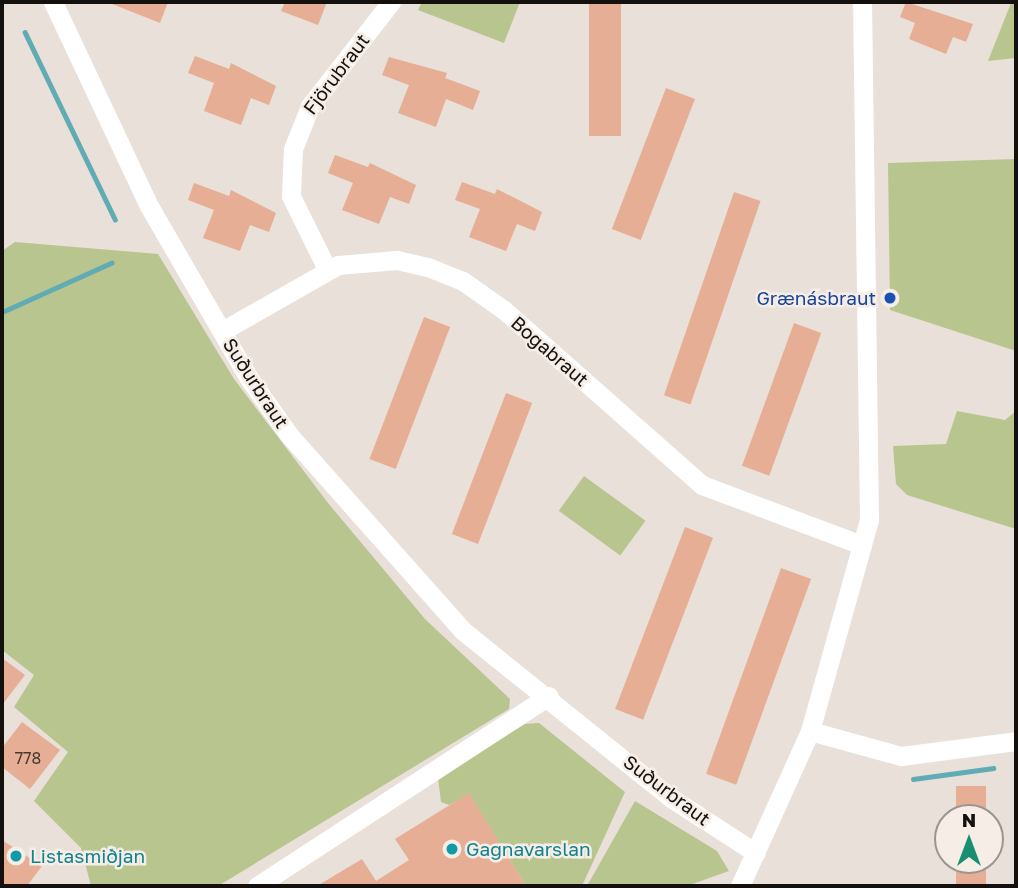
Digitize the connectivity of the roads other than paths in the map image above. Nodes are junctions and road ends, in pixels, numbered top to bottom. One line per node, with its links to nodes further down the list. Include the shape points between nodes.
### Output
1 (53, 2): 5 (street, Suðurbraut, via 100,112)
2 (391, 2): 4 (street, Fjörubraut, via 310,106 293,149 291,196)
3 (862, 2): 6 (street, via 870,460)
4 (327, 269): 5 (street, Bogabraut); 6 (street, Bogabraut, via 397,260 463,281 702,485)
5 (222, 331): 7 (street, Suðurbraut, via 290,436 402,569 463,630)
6 (862, 545): 8 (street)
7 (549, 696): 10 (street, Suðurbraut, via 671,798); 11 (street)
8 (810, 732): 9 (street, via 901,756); 10 (street)
9 (1016, 741)
10 (756, 853): 12 (street)
11 (257, 886)
12 (740, 886)

